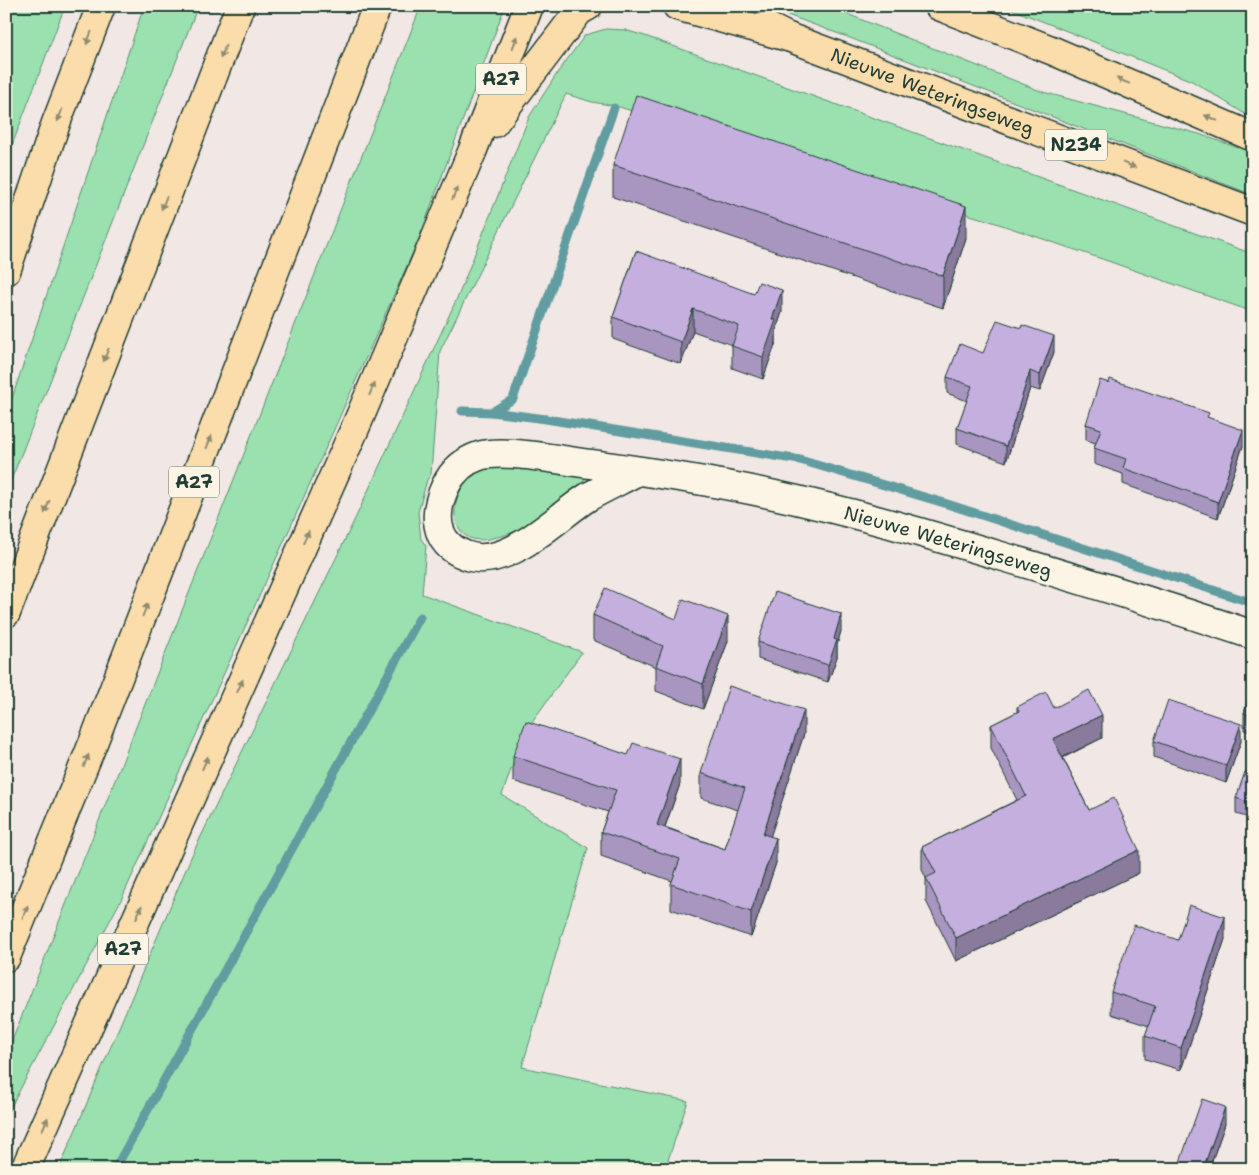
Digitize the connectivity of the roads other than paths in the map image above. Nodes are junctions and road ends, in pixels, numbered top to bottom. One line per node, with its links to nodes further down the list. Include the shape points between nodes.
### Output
1 (101, 6): 13 (main road, one-way to 13, via 56,123)
2 (240, 6): 15 (main road, one-way to 15)
3 (377, 6): 17 (main road, A27, one-way to 3, via 93,743)
4 (529, 6): 11 (main road, A27, one-way to 4)
5 (588, 6): 11 (main road, A27, via 579,11)
6 (677, 6): 9 (main road)
7 (726, 6): 9 (main road, Nieuwe Weteringseweg / N234)
8 (939, 6): 10 (main road, one-way to 8)
9 (788, 37): 12 (main road, Nieuwe Weteringseweg / N234, one-way to 12)
10 (1253, 136)
11 (472, 152): 18 (main road, A27, one-way to 11, via 356,426)
12 (1253, 212)
13 (6, 271)
14 (638, 471): 14 (street, Nieuwe Weteringseweg, via 502,453 481,455 463,463 450,477 436,514 439,529 446,543 455,551 469,557 489,558 533,538 588,497); 16 (street, Nieuwe Weteringseweg, via 768,494 883,521 1158,603)
15 (6, 613)
16 (1253, 635)
17 (6, 957)
18 (25, 1169)

